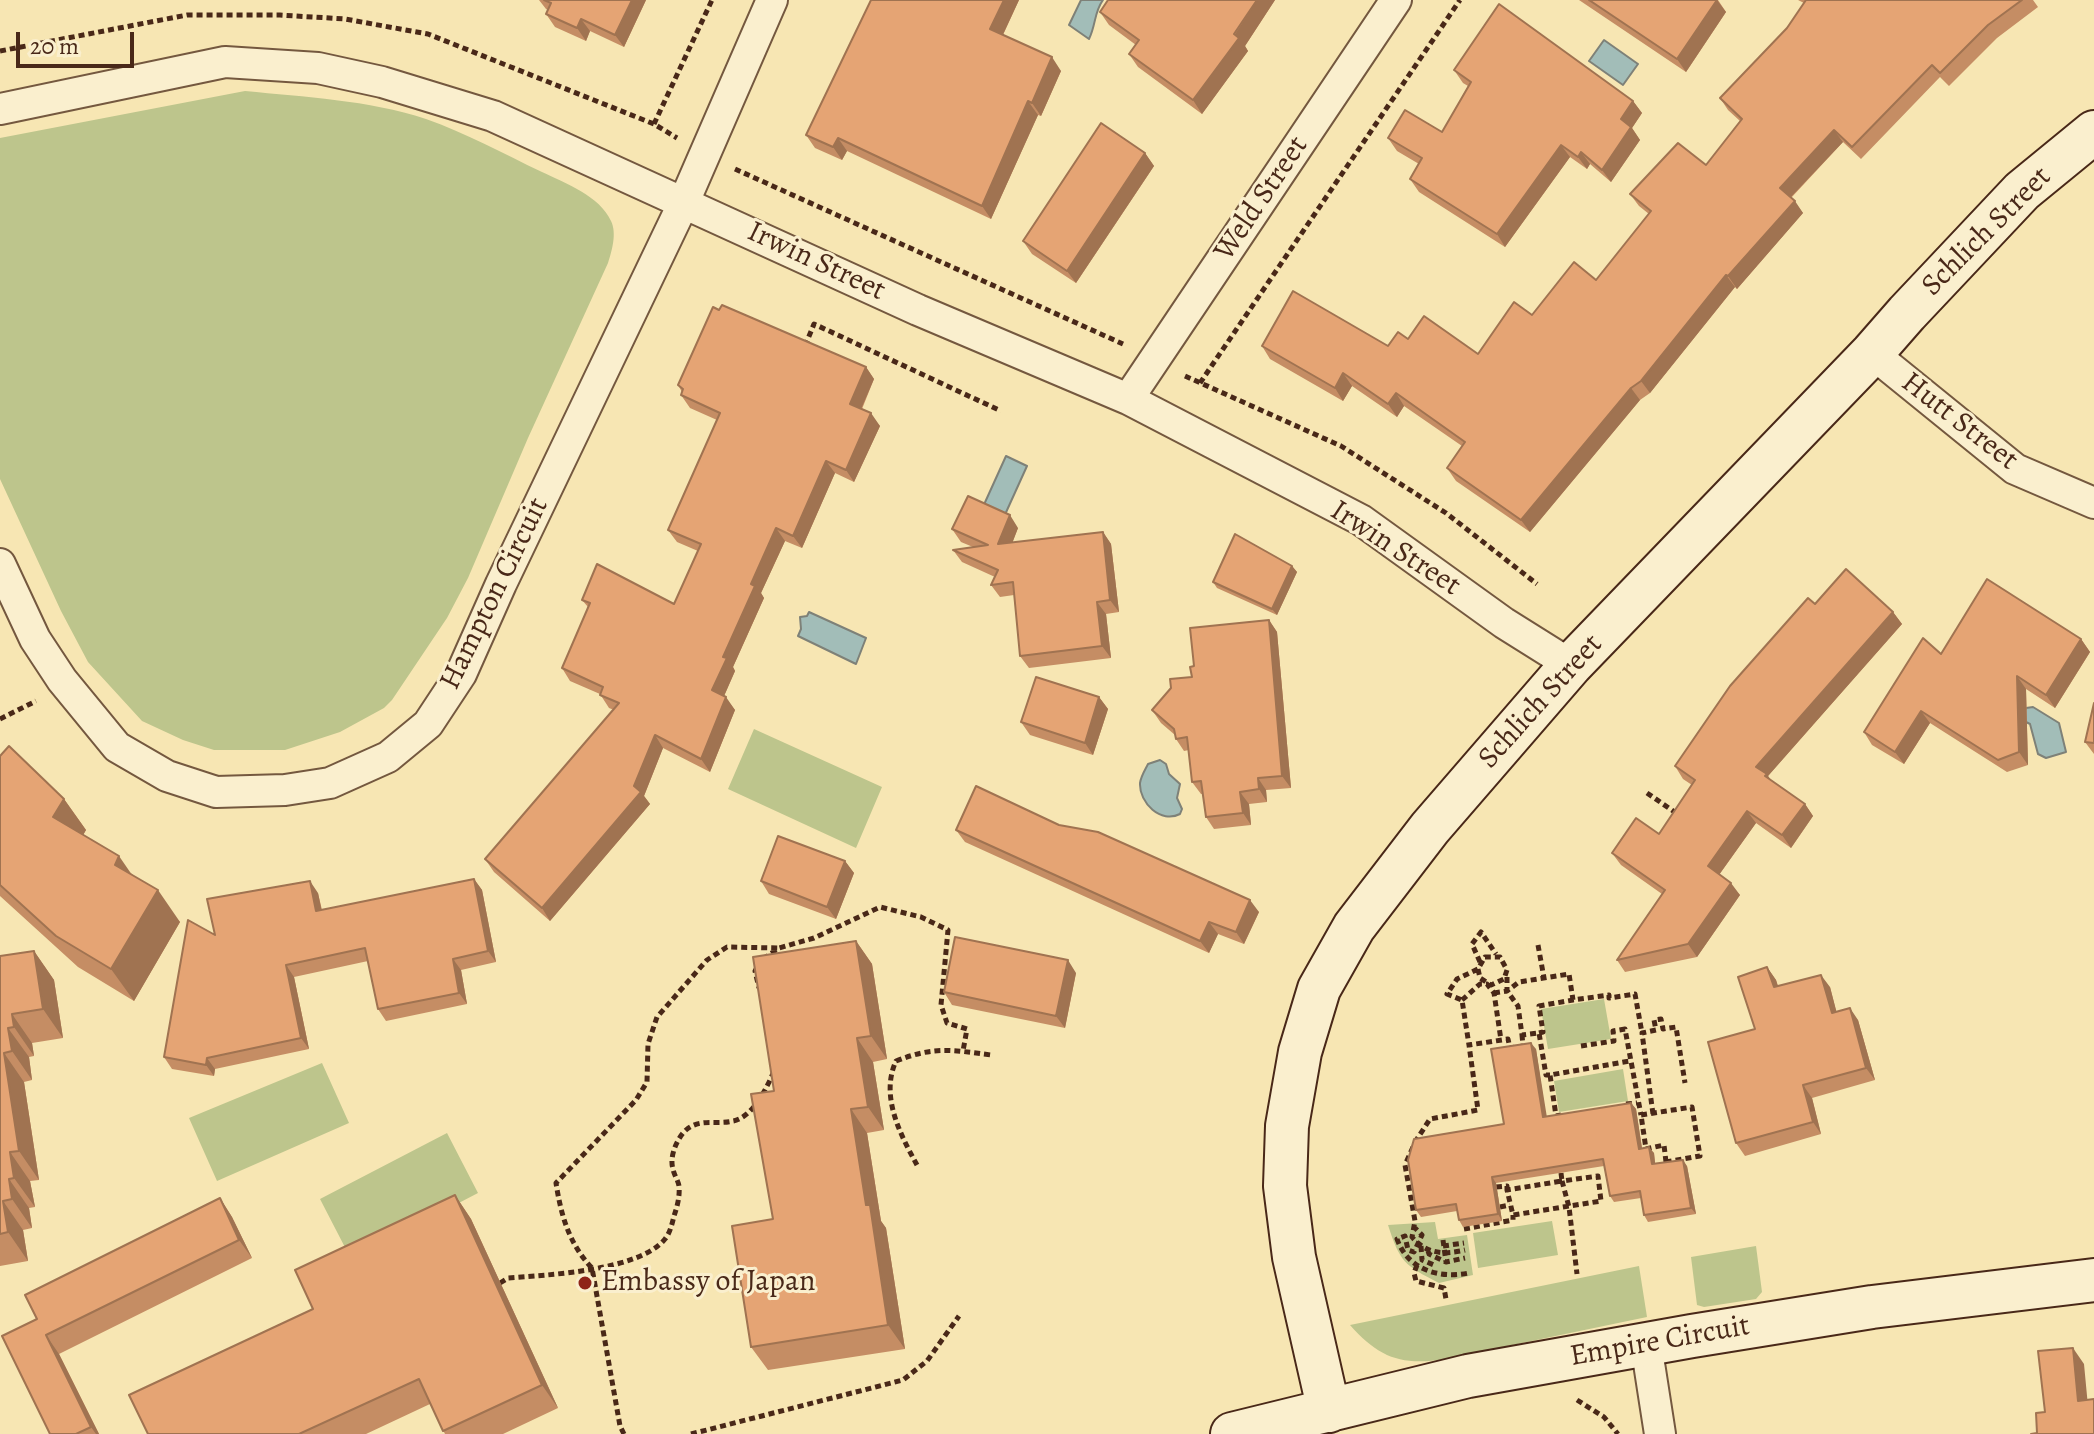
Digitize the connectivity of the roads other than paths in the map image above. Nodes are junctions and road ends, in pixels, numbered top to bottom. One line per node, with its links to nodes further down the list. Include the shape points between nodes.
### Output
1 (772, 0): 5 (street, Hampton Circuit)
2 (1396, 0): 7 (street, Weld Street)
3 (0, 109): 5 (street, Irwin Street, via 225,62 318,68 493,116)
4 (2094, 132): 6 (street, Schlich Street, via 2022,191)
5 (684, 202): 7 (street, Irwin Street); 9 (street, Hampton Circuit, via 461,674 428,724 388,757 330,783 285,790 216,792 167,776 117,747 62,680 35,639)
6 (1872, 353): 8 (street, Hutt Street, via 2015,469); 10 (street, Schlich Street)
7 (1128, 399): 10 (street, Irwin Street, via 1361,520)
8 (2094, 503)
9 (0, 564)
10 (1571, 665): 13 (street, Schlich Street, via 1430,828 1354,927 1319,989 1300,1052 1287,1126 1285,1186 1294,1257)
11 (2094, 1280): 12 (street, Empire Circuit, via 1803,1317)
12 (1646, 1344): 13 (street, Empire Circuit, via 1468,1376); 15 (street)
13 (1329, 1411): 14 (street, Empire Circuit)
14 (1232, 1434)
15 (1660, 1434)

